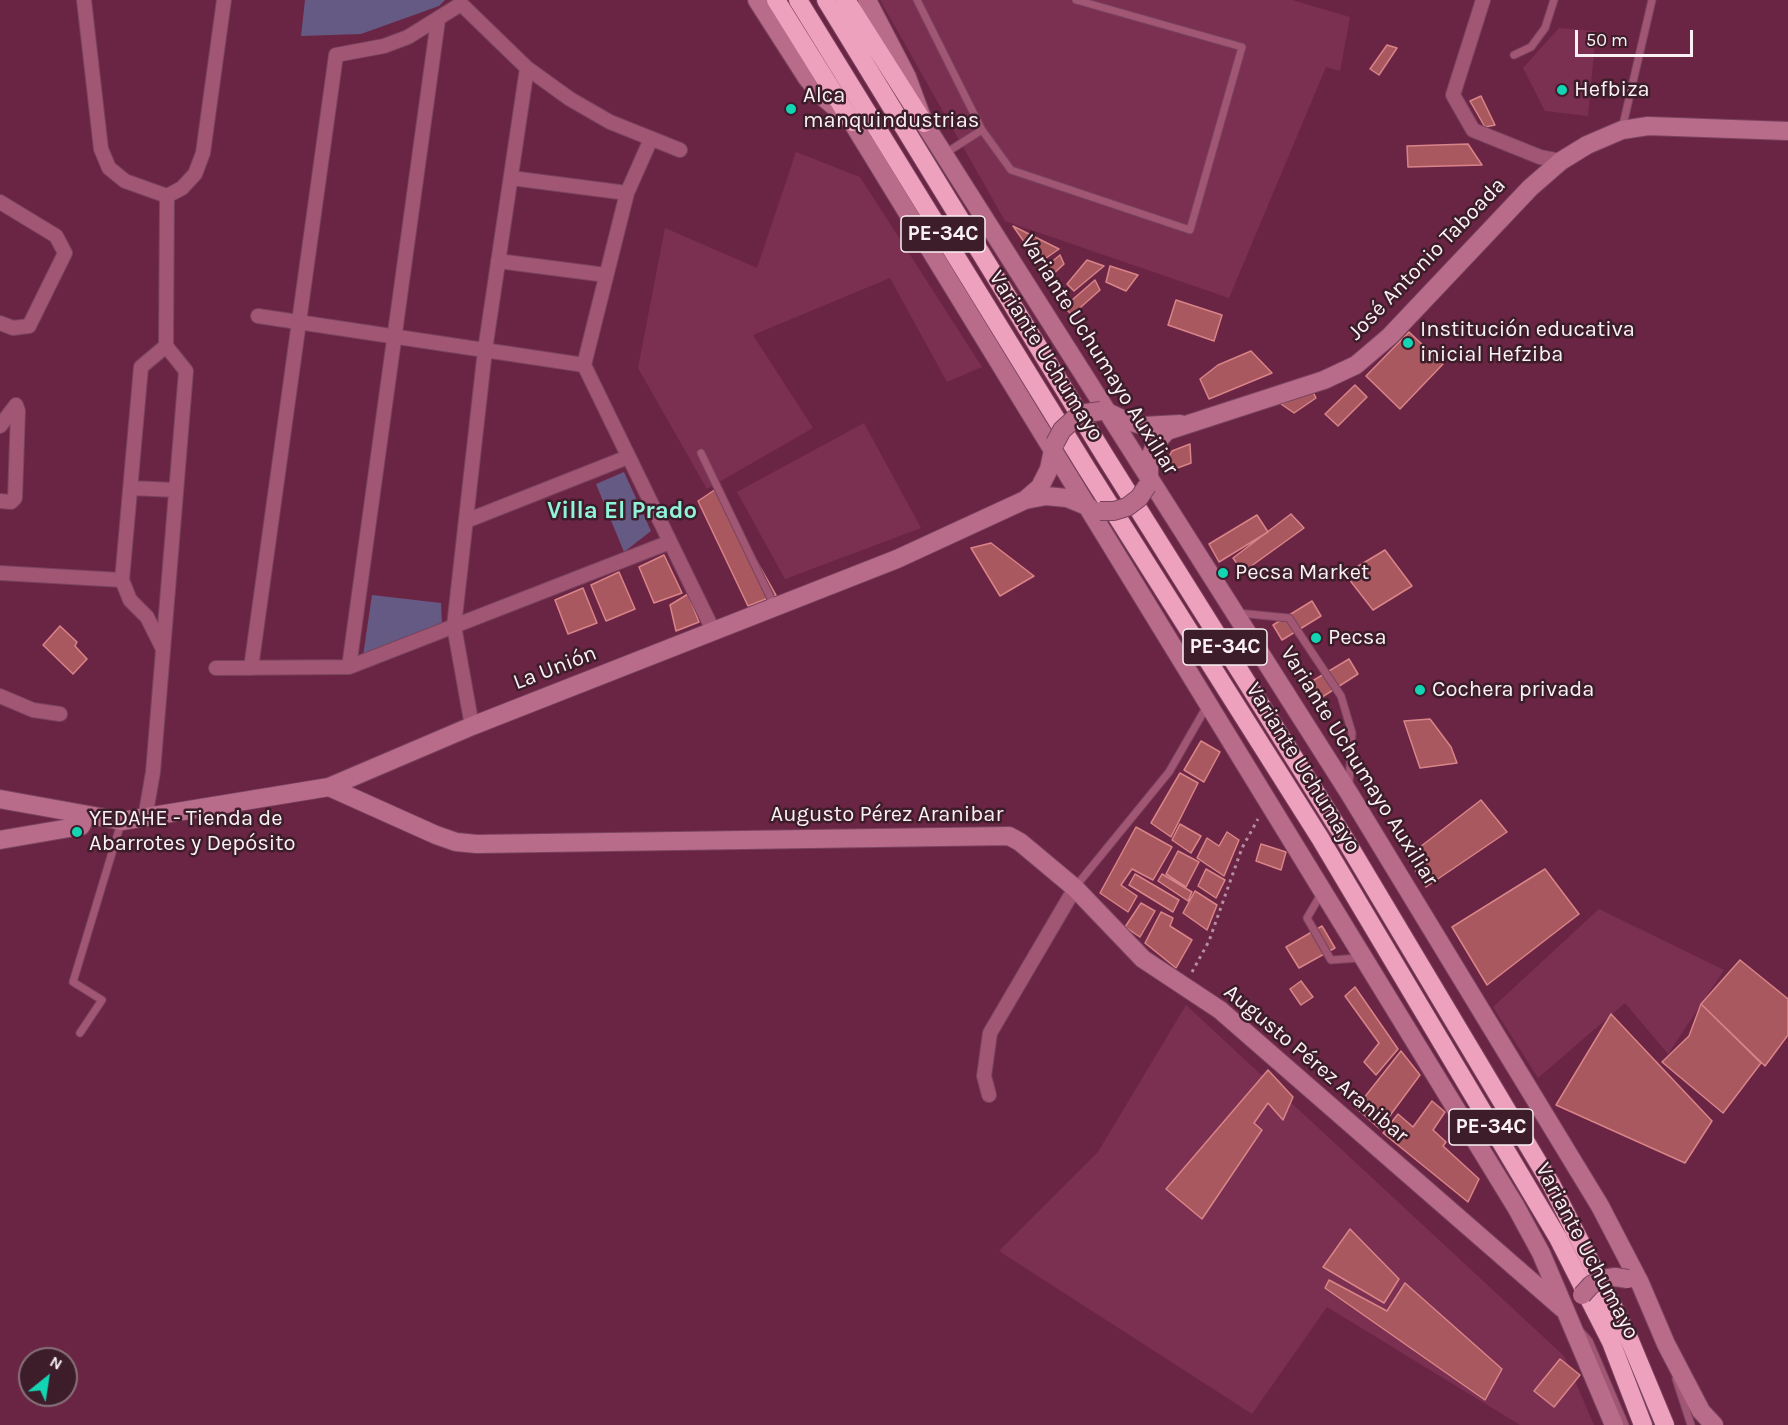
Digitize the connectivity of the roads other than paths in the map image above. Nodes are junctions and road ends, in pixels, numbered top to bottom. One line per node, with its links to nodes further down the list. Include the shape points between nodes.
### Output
1 (84, 0): 28 (street, via 101,149 109,168 125,181)
2 (224, 0): 28 (street, via 203,153 195,174)
3 (757, 0): 17 (main road, via 807,78)
4 (776, 0): 17 (highway)
5 (798, 0): 84 (highway, Variante Uchumayo / PE-34C, via 1320,838 1558,1238 1611,1342)
6 (826, 0): 85 (highway, Variante Uchumayo / PE-34C, via 1098,446 1346,839 1545,1174 1628,1335)
7 (846, 0): 18 (highway)
8 (867, 0): 18 (main road, Variante Uchumayo Auxiliar, via 907,76)
9 (917, 0): 20 (lane)
10 (1076, 0): 20 (lane, via 1242,47 1190,230 1011,170)
11 (1483, 0): 25 (street, via 1453,95 1473,130 1540,157)
12 (1554, 0): 15 (lane, via 1538,38 1531,47)
13 (1652, 0): 19 (lane)
14 (438, 20): 16 (street, via 461,4); 33 (street, via 384,46 336,55); 35 (street)
15 (1514, 55)
16 (527, 68): 22 (street, via 610,122); 26 (street)
17 (852, 122): 42 (main road)
18 (924, 123): 24 (main road, Variante Uchumayo Auxiliar)
19 (1622, 129): 21 (main road, José Antonio Taboada, via 1648,126); 25 (main road, José Antonio Taboada)
20 (982, 130): 24 (lane)
21 (1788, 131)
22 (651, 139): 23 (street); 27 (street)
23 (680, 150)
24 (944, 154): 39 (main road, Variante Uchumayo Auxiliar)
25 (1561, 161): 40 (main road, José Antonio Taboada, via 1530,188 1390,336 1356,365 1324,380)
26 (511, 178): 27 (street); 30 (street)
27 (627, 193): 31 (street)
28 (167, 196): 36 (street)
29 (0, 202): 34 (street, via 56,236 65,253 29,326 13,328)
30 (498, 261): 31 (street); 37 (street)
31 (606, 275): 38 (street)
32 (258, 316): 33 (street)
33 (299, 322): 35 (street); 60 (street)
34 (0, 323)
35 (395, 337): 37 (street); 61 (street)
36 (166, 346): 46 (street, via 141,367); 47 (street, via 186,371)
37 (485, 350): 38 (street); 51 (street)
38 (584, 365): 44 (street)
39 (1104, 411): 40 (main road, José Antonio Taboada, via 1144,426); 42 (main road, bridge, via 1086,413 1073,420); 45 (main road, Variante Uchumayo Auxiliar)
40 (1184, 423): 45 (main road, José Antonio Taboada, via 1167,431 1155,444)
41 (0, 426): 49 (street, via 16,405 15,498 11,502)
42 (1054, 446): 48 (main road, La Unión, via 1040,487); 50 (main road)
43 (701, 453): 55 (lane)
44 (628, 457): 51 (street); 52 (street)
45 (1148, 483): 50 (main road, bridge, via 1128,507 1114,511); 56 (main road, Variante Uchumayo Auxiliar)
46 (131, 488): 47 (street); 54 (street)
47 (176, 490): 59 (street)
48 (1025, 500): 50 (main road, La Unión, via 1067,498); 55 (main road, La Unión, via 897,560)
49 (0, 501)
50 (1093, 508): 64 (main road)
51 (466, 521): 57 (street)
52 (669, 542): 57 (street); 58 (street)
53 (0, 573): 54 (street)
54 (122, 580): 59 (street, via 130,600 147,617)
55 (775, 608): 58 (main road, La Unión)
56 (1234, 613): 68 (main road, Variante Uchumayo Auxiliar); 68 (lane, via 1289,618 1341,696 1352,733)
57 (454, 626): 61 (street); 66 (street)
58 (714, 632): 66 (main road, La Unión)
59 (164, 649): 71 (street)
60 (252, 668): 61 (street); 62 (street)
61 (349, 668)
62 (216, 669)
63 (0, 696): 65 (street, via 33,710)
64 (1208, 705): 74 (lane, via 1169,772); 75 (main road)
65 (60, 714)
66 (472, 726): 67 (main road, La Unión)
67 (329, 787): 71 (main road, La Unión); 74 (main road, Augusto Pérez Aranibar, via 436,835 477,844 997,834 1020,842)
68 (1349, 793): 79 (main road, Variante Uchumayo Auxiliar, via 1600,1206)
69 (0, 799): 70 (main road, La Unión)
70 (86, 816): 72 (main road, La Unión); 73 (main road, via 81,826)
71 (145, 818): 72 (main road, La Unión)
72 (122, 821): 77 (lane, via 73,982 102,1000)
73 (0, 840)
74 (1075, 888): 78 (street, via 990,1033 984,1076); 80 (main road, Augusto Pérez Aranibar, via 1143,959 1220,1010)
75 (1322, 892): 76 (main road); 76 (lane, via 1307,918 1331,960)
76 (1364, 958): 80 (main road, via 1516,1207)
77 (80, 1033)
78 (989, 1095)
79 (1634, 1281): 80 (main road, bridge, via 1616,1276 1602,1279 1582,1295); 81 (main road, Variante Uchumayo)
80 (1569, 1316): 82 (main road); 83 (lane, via 1589,1341)
81 (1666, 1344): 86 (lane); 87 (main road, Variante Uchumayo, via 1701,1411)
82 (1614, 1425)
83 (1625, 1425)
84 (1643, 1425)
85 (1665, 1425)
86 (1691, 1425)
87 (1714, 1425)

